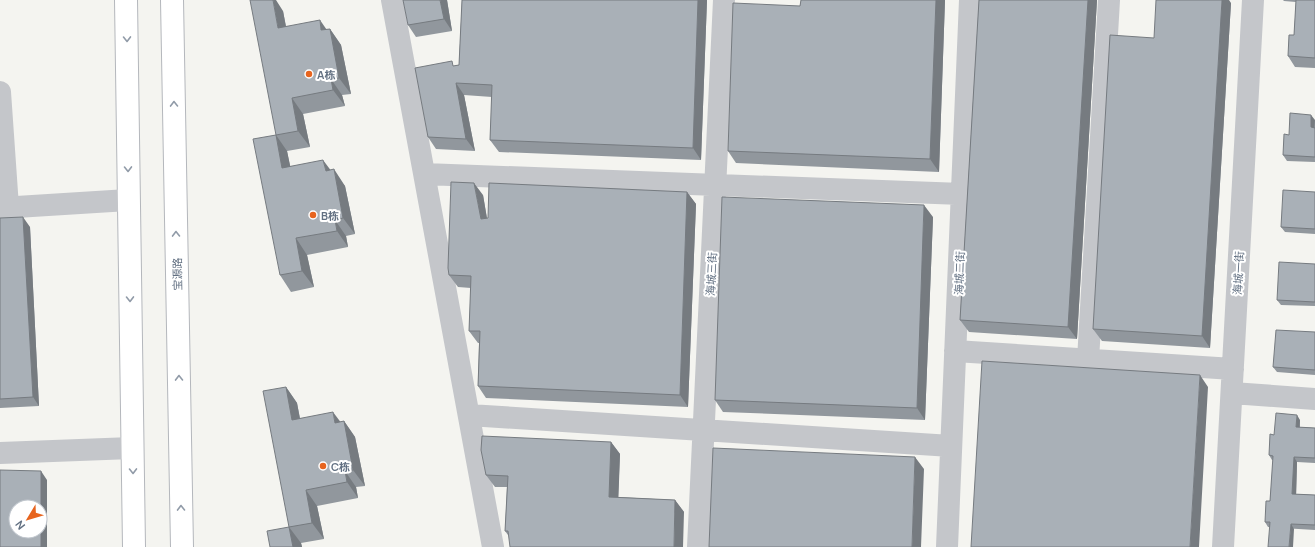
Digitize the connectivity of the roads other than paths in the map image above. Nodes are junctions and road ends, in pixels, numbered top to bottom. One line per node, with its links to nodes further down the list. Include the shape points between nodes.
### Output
1 (126, 0): 12 (main road, one-way to 12)
2 (172, 0): 25 (main road, 宝源路, one-way to 2)
3 (392, 0): 9 (street)
4 (724, 0): 10 (street, 海城三街)
5 (970, 0): 11 (street, 海城二街)
6 (1109, 0): 15 (street)
7 (1253, 0): 16 (street, 海城一街)
8 (0, 92): 13 (street)
9 (424, 174): 10 (street); 19 (street)
10 (715, 185): 11 (street); 20 (street, 海城三街)
11 (962, 194): 14 (street, 海城二街)
12 (128, 200): 13 (street); 22 (main road, one-way to 22)
13 (4, 207)
14 (955, 351): 15 (street); 21 (street, 海城二街)
15 (1088, 360): 16 (street)
16 (1233, 369): 17 (street, 海城一街)
17 (1232, 393): 18 (street); 29 (street, 海城一街)
18 (1315, 399)
19 (469, 414): 20 (street); 26 (street)
20 (704, 430): 21 (street); 27 (street, 海城三街)
21 (951, 446): 28 (street, 海城二街)
22 (132, 448): 23 (street); 24 (main road, one-way to 24)
23 (0, 453)
24 (134, 547)
25 (182, 547)
26 (493, 547)
27 (698, 547)
28 (947, 547)
29 (1223, 547)

